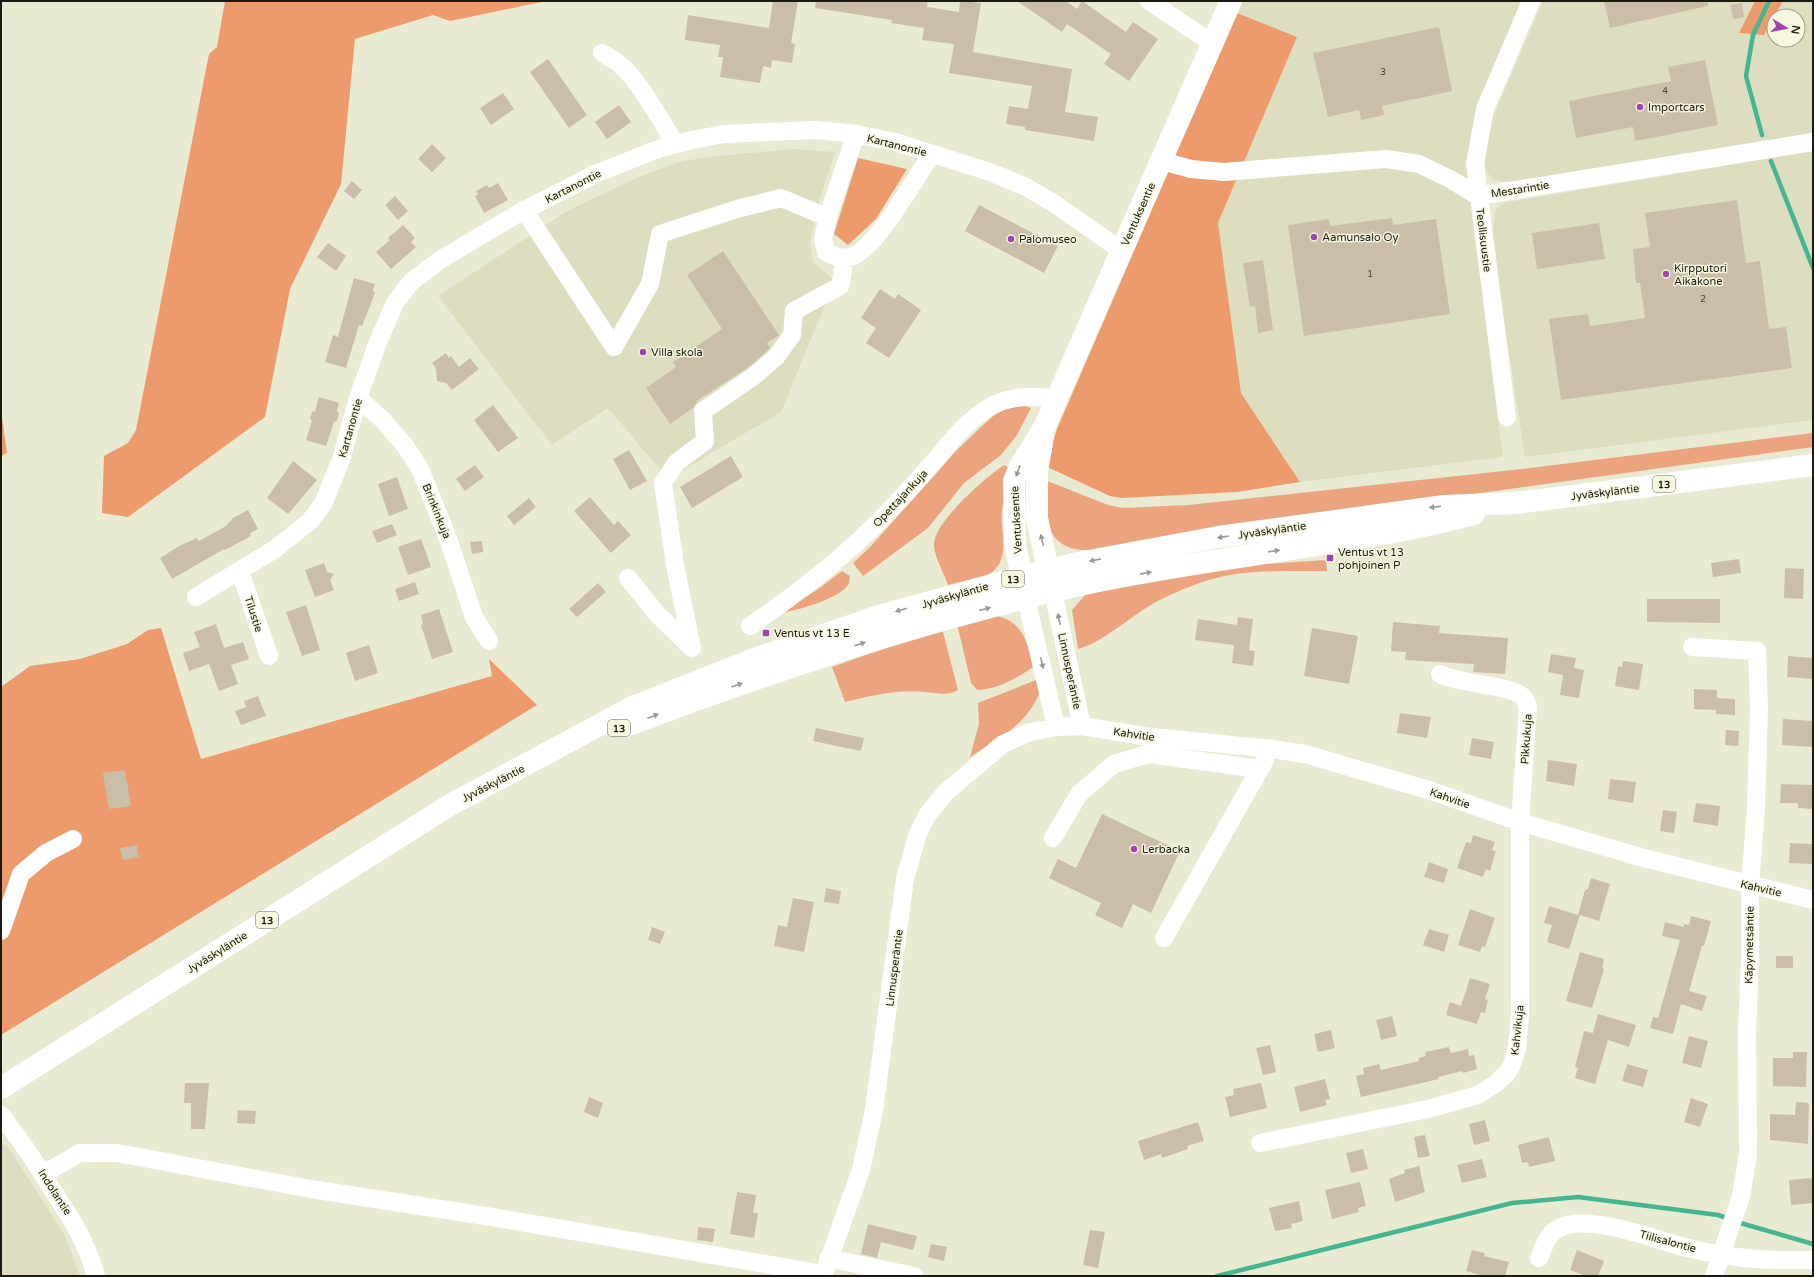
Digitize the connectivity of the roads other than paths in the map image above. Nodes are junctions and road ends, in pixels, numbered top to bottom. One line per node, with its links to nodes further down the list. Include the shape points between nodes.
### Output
1 (1149, 1): 4 (street, via 1206,39)
2 (1231, 1): 4 (main road, Ventuksentie)
3 (1531, 1): 11 (street, Teollisuustie, via 1485,109 1475,164)
4 (1211, 46): 10 (main road, Ventuksentie)
5 (602, 53): 8 (street, via 619,63 630,75 652,105)
6 (856, 134): 8 (street, Kartanontie, via 816,130 724,134); 9 (street, Kartanontie, via 895,142); 9 (street, via 828,216 823,239 826,252 838,258 851,257 865,247 890,220)
7 (1813, 142): 11 (street, Mestarintie)
8 (675, 144): 12 (street, Kartanontie, via 595,174)
9 (932, 154): 14 (street, Kartanontie, via 990,172 1026,187)
10 (1162, 161): 11 (street, Mestarintie, via 1190,169 1224,172 1386,159 1419,164); 14 (main road, Ventuksentie)
11 (1478, 196): 18 (street, Teollisuustie)
12 (524, 210): 13 (street, via 614,347 650,284 660,234 737,209 781,198); 16 (street, Kartanontie, via 440,260 411,282 395,304)
13 (822, 215)
14 (1122, 251): 17 (main road, Ventuksentie)
15 (843, 270): 25 (street, via 840,286 794,311 792,335 776,357 754,376 703,411 705,441 676,463 663,483 675,565 692,648 656,614)
16 (358, 398): 22 (street, Kartanontie, via 341,460 323,504 310,521 294,535); 30 (street, Brinkinkuja, via 382,419 406,447 420,469 449,541 474,617)
17 (1057, 398): 19 (main road, Ventuksentie); 29 (street, Opettajankuja, via 1022,396 1006,399 989,407 970,421 911,488 859,541 785,602)
18 (1507, 416)
19 (1045, 426): 23 (main road, Ventuksentie, one-way to 19, via 1037,518 1035,488); 24 (main road, Ventuksentie, one-way to 24, via 1020,466 1014,481 1015,544)
20 (1813, 465): 21 (main road, Jyväskyläntie / 13)
21 (1516, 503): 23 (main road, Jyväskyläntie / 13, one-way to 23, via 1444,506 1330,521 1218,538 1078,563); 26 (main road, Jyväskyläntie / 13, one-way to 21, via 1222,558 1337,542 1446,521)
22 (240, 571): 27 (street, Kartanontie); 32 (street, Tilustie)
23 (1048, 571): 24 (main road, Jyväskyläntie / 13); 26 (main road, Ventuksentie)
24 (1022, 577): 28 (main road, Ventuksentie); 39 (main road, Jyväskyläntie / 13, one-way to 39, via 879,616 697,680 634,707)
25 (628, 578)
26 (1053, 592): 28 (main road, Jyväskyläntie / 13); 34 (street, Linnusperäntie, one-way to 26)
27 (196, 597)
28 (1026, 598): 35 (street, one-way to 35); 39 (main road, Jyväskyläntie / 13, one-way to 28, via 818,657 886,635)
29 (750, 626)
30 (489, 640)
31 (1692, 647): 44 (street, Käpymetsäntie, via 1757,651 1758,763)
32 (269, 656)
33 (1440, 674): 41 (street, Pikkukuja, via 1450,679 1510,690 1526,701 1528,707)
34 (1082, 726): 35 (street, Linnusperäntie); 36 (street, Kahvitie)
35 (1056, 727): 55 (street, Linnusperäntie, via 1030,732 1002,744 946,792 928,814 918,833 905,880 874,1110 861,1170)
36 (1144, 736): 37 (street, Kahvitie); 38 (street)
37 (1272, 749): 40 (street); 41 (street, Kahvitie, via 1305,754 1432,791)
38 (1148, 754): 40 (street); 42 (street, via 1114,764 1079,794)
39 (538, 759): 48 (main road, Jyväskyläntie / 13, via 450,805)
40 (1260, 769): 47 (street)
41 (1520, 822): 44 (street, Kahvitie, via 1640,857); 50 (street, Kahvikuja, via 1520,1015 1517,1048 1507,1073 1495,1084 1471,1097 1428,1109)
42 (1053, 838)
43 (73, 839): 46 (street, via 46,854 21,874)
44 (1750, 885): 45 (street, Kahvitie); 52 (street, Käpymetsäntie, via 1748,1154 1741,1196)
45 (1813, 900)
46 (1, 931)
47 (1164, 938)
48 (1, 1088)
49 (1, 1115): 51 (street, Indolantie, via 24,1143)
50 (1260, 1143)
51 (43, 1174): 55 (street, via 80,1153 117,1153 304,1188); 56 (street, Indolantie, via 75,1224 90,1255)
52 (1722, 1255): 53 (street, Tiilisalontie, via 1635,1232 1576,1224 1559,1228 1552,1234); 54 (street, Tiilisalontie, via 1759,1260); 58 (street, Käpymetsäntie)
53 (1539, 1258)
54 (1813, 1260)
55 (825, 1269): 57 (street)
56 (96, 1276)
57 (914, 1276)
58 (1714, 1276)

